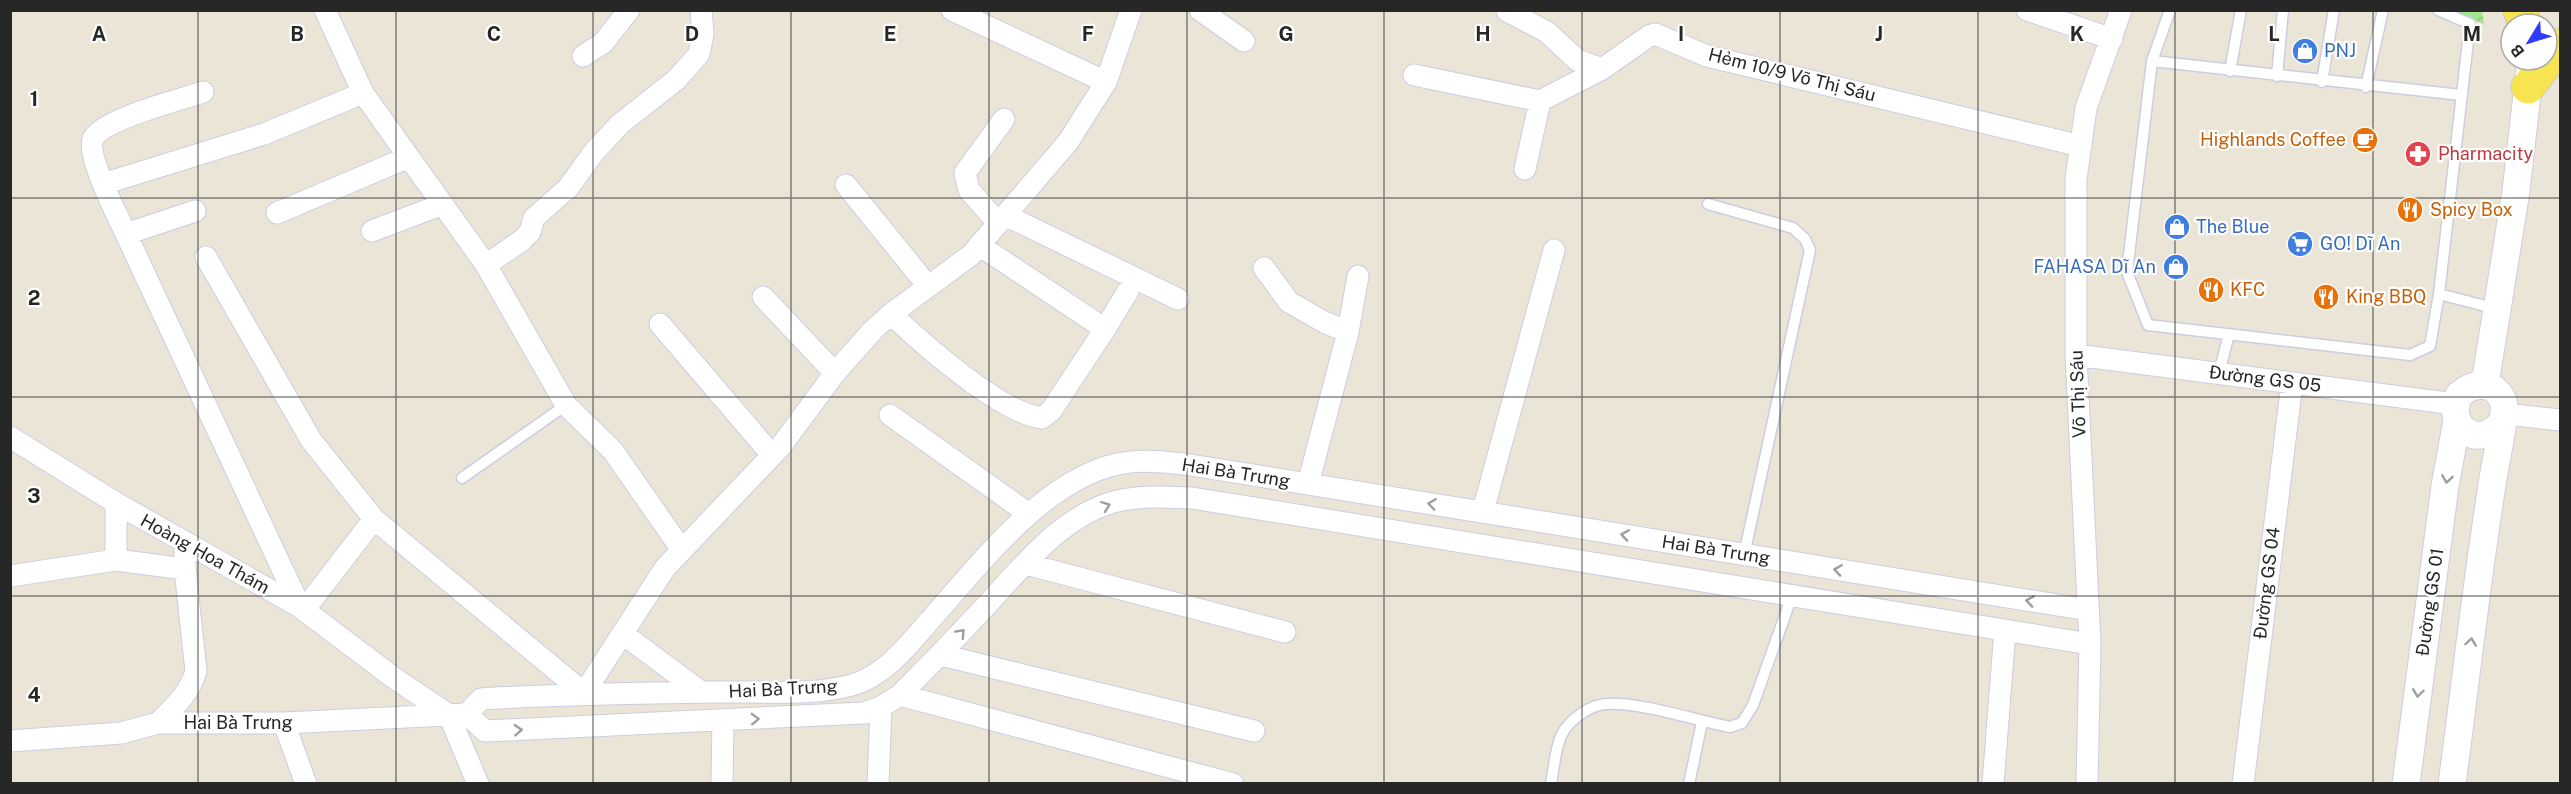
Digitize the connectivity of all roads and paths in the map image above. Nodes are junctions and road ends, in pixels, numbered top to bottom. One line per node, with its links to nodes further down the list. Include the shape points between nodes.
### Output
1 (325, 10): 30 (street)
2 (629, 10): 19 (street, via 603,43)
3 (701, 10): 49 (street, via 703,34 699,54 676,80 620,124 568,188 534,218 530,232 521,241)
4 (952, 10): 26 (street)
5 (1131, 10): 26 (street)
6 (1200, 10): 17 (street)
7 (2027, 10): 16 (street)
8 (2121, 10): 16 (street, Võ Thị Sáu)
9 (2170, 10): 20 (lane)
10 (2241, 10): 22 (lane)
11 (2283, 10): 25 (lane)
12 (2334, 10): 27 (lane)
13 (2383, 10): 28 (lane)
14 (2438, 10): 31 (lane, via 2470,24)
15 (1507, 11): 21 (street, via 1547,32 1577,60)
16 (2112, 39): 34 (street, Võ Thị Sáu, via 2086,108)
17 (1244, 41)
18 (2560, 45): 23 (main road)
19 (584, 56)
20 (2152, 61): 22 (lane); 62 (lane, via 2127,272 2148,325)
21 (1602, 69): 32 (street, Hẻm 10/9 Võ Thị Sáu); 34 (street, Hẻm 10/9 Võ Thị Sáu, via 1655,34 1707,56)
22 (2230, 71): 25 (lane)
23 (2529, 73): 57 (street)
24 (1414, 75): 32 (street)
25 (2277, 76): 27 (lane)
26 (1106, 82): 43 (street, via 1068,142)
27 (2322, 82): 28 (lane)
28 (2366, 87): 31 (lane)
29 (203, 92): 37 (street, via 101,128 92,140 92,152)
30 (363, 93): 35 (street); 37 (street, via 264,134)
31 (2461, 95): 54 (lane)
32 (1540, 101): 36 (street)
33 (1004, 119): 43 (street, via 965,173 969,190)
34 (2081, 146): 63 (street, Võ Thị Sáu, via 2076,179)
35 (409, 157): 39 (street); 42 (street)
36 (1525, 169)
37 (103, 184): 45 (street)
38 (846, 185): 52 (street)
39 (443, 204): 44 (street); 49 (street)
40 (1708, 204): 83 (lane, via 1793,228 1810,250)
41 (195, 210): 45 (street)
42 (277, 213)
43 (1002, 219): 46 (street); 56 (street)
44 (372, 231)
45 (126, 234): 89 (street)
46 (979, 245): 52 (street); 60 (street)
47 (1554, 250): 78 (street)
48 (206, 257): 80 (street, via 311,440)
49 (486, 265): 68 (street)
50 (1264, 268): 61 (street, via 1289,302)
51 (1358, 276): 61 (street)
52 (928, 286): 58 (street)
53 (1128, 291): 60 (street)
54 (2439, 294): 57 (lane); 62 (lane, via 2430,346 2410,355)
55 (763, 297): 64 (street)
56 (1178, 299)
57 (2497, 309): 67 (street)
58 (891, 314): 60 (street, via 923,344 1006,406 1042,418 1051,411); 64 (street)
59 (660, 324): 74 (street)
60 (1105, 329)
61 (1348, 332): 76 (street)
62 (2229, 334): 65 (lane)
63 (2076, 355): 65 (street, Đường GS 05); 90 (street, Võ Thị Sáu)
64 (835, 373): 74 (street)
65 (2219, 373): 66 (street, Đường GS 05)
66 (2292, 382): 69 (street, Đường GS 05); 118 (street, Đường GS 04)
67 (2485, 384): 69 (street, via 2465,389 2459,395); 71 (street, via 2503,401)
68 (566, 405): 75 (lane); 82 (street, via 613,451)
69 (2456, 412): 71 (street, via 2461,428 2475,436 2490,433); 119 (street, Đường GS 01, one-way to 119)
70 (890, 415): 79 (street)
71 (2503, 418): 72 (street); 120 (street, one-way to 71)
72 (2560, 420)
73 (10, 437): 77 (street, Hoàng Hoa Thám)
74 (772, 454): 82 (street)
75 (462, 478)
76 (1308, 484): 78 (street, Hai Bà Trưng, one-way to 76); 79 (street, Hai Bà Trưng, via 1184,464 1129,462 1099,469 1072,483)
77 (116, 503): 81 (street, Hoàng Hoa Thám); 84 (street)
78 (1483, 511): 83 (street, Hai Bà Trưng, one-way to 78)
79 (1029, 514): 97 (street, Hai Bà Trưng, via 910,643 871,678 816,690)
80 (374, 519): 89 (street); 98 (street)
81 (184, 543): 86 (street); 89 (street, Hoàng Hoa Thám)
82 (682, 550): 93 (street, via 665,568)
83 (1744, 555): 90 (street, Hai Bà Trưng, one-way to 83)
84 (116, 560): 86 (street); 87 (street)
85 (1026, 564): 88 (street, Hai Bà Trưng, one-way to 88, via 1086,513 1111,503 1149,496 1192,498); 92 (street); 95 (street, Hai Bà Trưng, one-way to 85)
86 (185, 569): 105 (street, via 196,671 185,694)
87 (10, 576)
88 (1791, 596): 91 (street, Hai Bà Trưng); 104 (lane, via 1753,705 1742,723 1730,727)
89 (302, 609): 96 (street, Hoàng Hoa Thám)
90 (2088, 610): 94 (street, Võ Thị Sáu)
91 (2005, 630): 94 (street, Hai Bà Trưng); 116 (street)
92 (1285, 632)
93 (623, 634): 97 (street); 98 (street)
94 (2090, 644): 117 (street, Võ Thị Sáu)
95 (941, 654): 99 (street, Hai Bà Trưng); 107 (street)
96 (394, 678): 101 (street, Hoàng Hoa Thám); 102 (street, via 393,708)
97 (701, 692): 98 (street, Hai Bà Trưng)
98 (584, 693): 101 (street, Hai Bà Trưng, via 481,699)
99 (900, 695): 100 (street, Hai Bà Trưng); 113 (street)
100 (881, 707): 103 (street, Hai Bà Trưng, one-way to 100, via 847,716); 112 (street)
101 (458, 715): 102 (street, Hai Bà Trưng); 103 (street, Hai Bà Trưng, one-way to 103, via 485,731); 110 (street)
102 (387, 720): 106 (street, Hai Bà Trưng)
103 (723, 721): 111 (street)
104 (1702, 722): 114 (lane, via 1631,706 1605,704 1586,711 1561,735); 115 (lane)
105 (158, 723): 106 (street, Hai Bà Trưng); 108 (street, Hai Bà Trưng, via 121,732)
106 (284, 723): 109 (street)
107 (1254, 731)
108 (10, 741)
109 (306, 783)
110 (478, 783)
111 (722, 783)
112 (878, 783)
113 (1233, 783)
114 (1551, 783)
115 (1689, 783)
116 (1993, 783)
117 (2087, 783)
118 (2243, 783)
119 (2406, 783)
120 (2452, 783)

